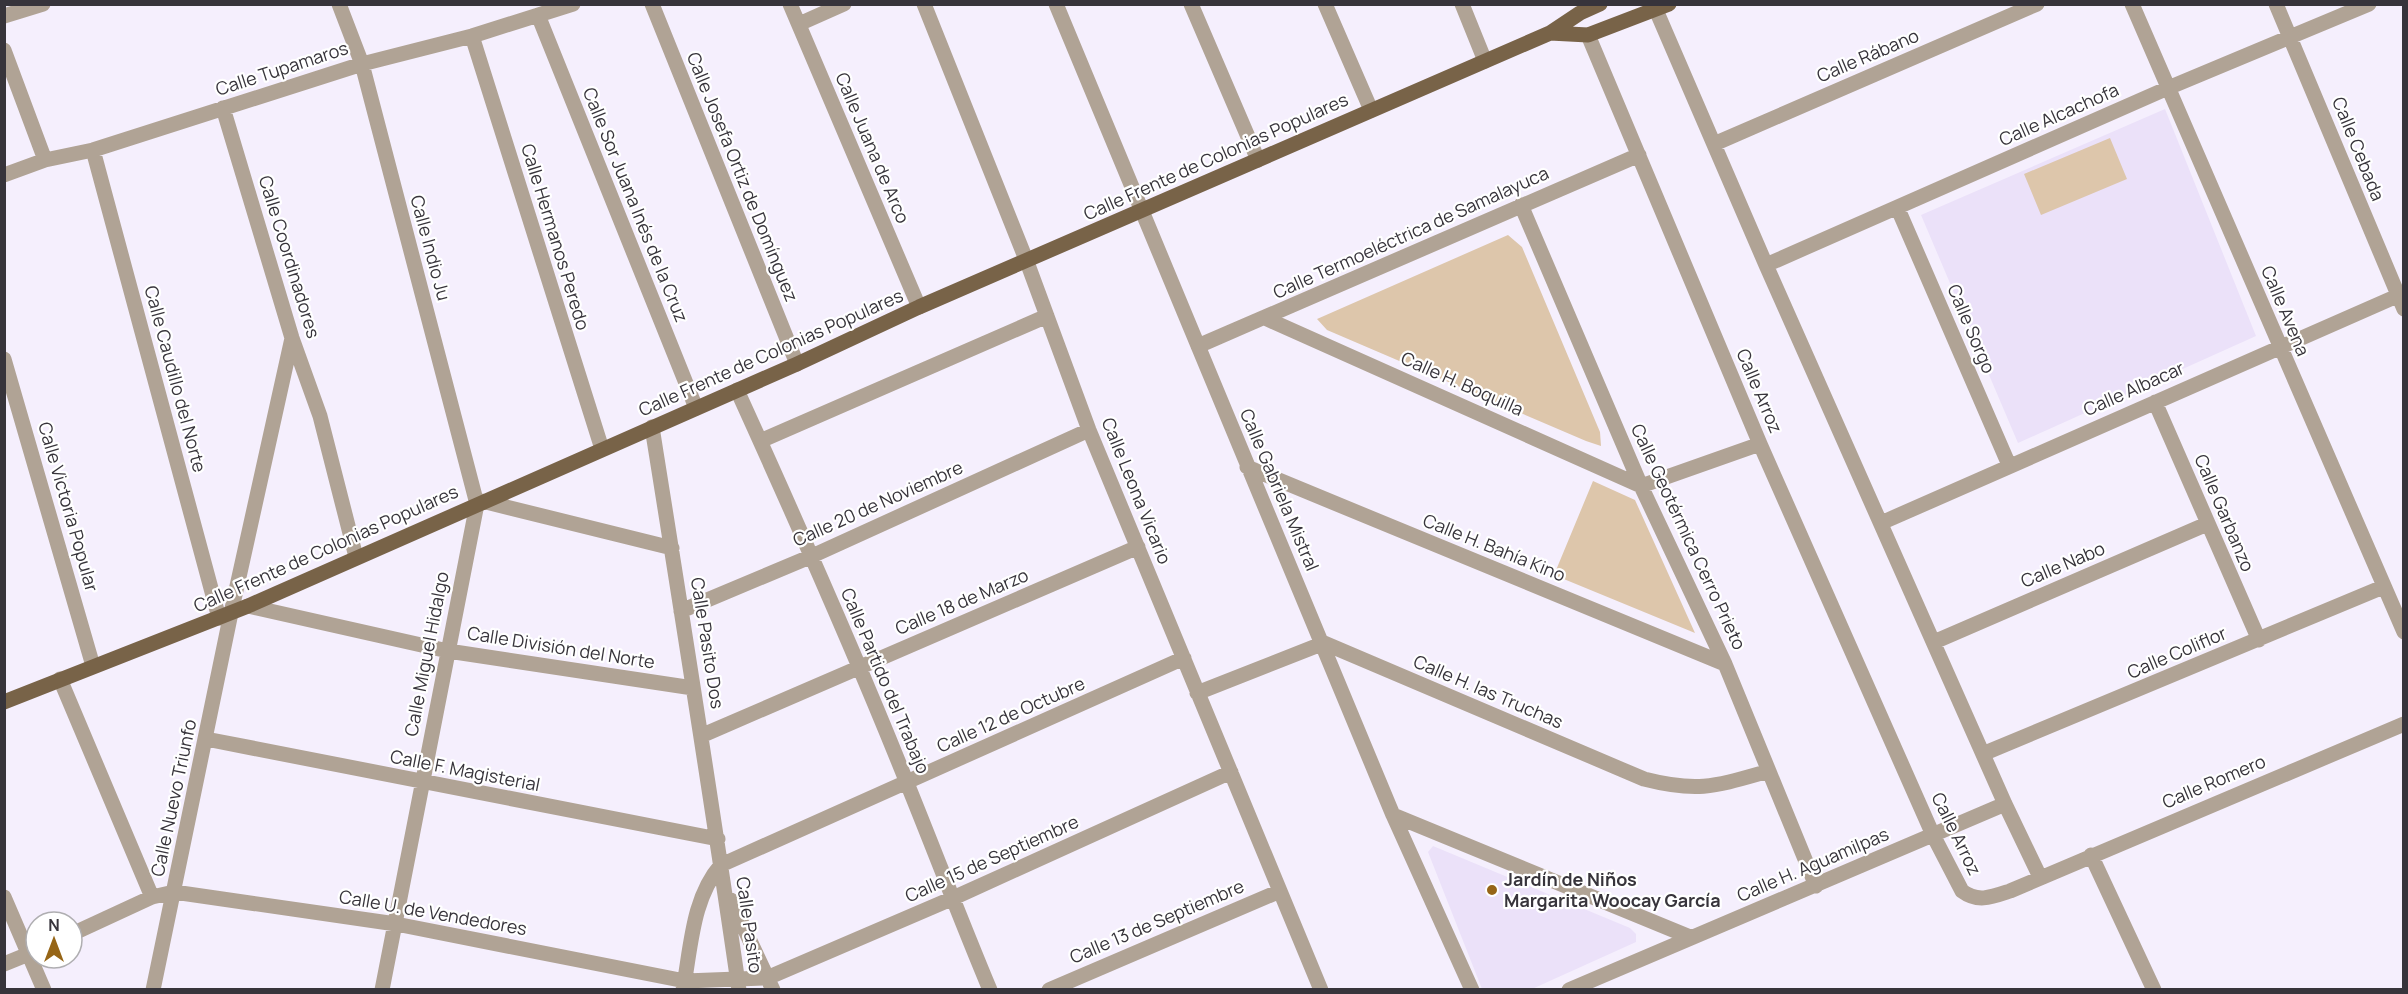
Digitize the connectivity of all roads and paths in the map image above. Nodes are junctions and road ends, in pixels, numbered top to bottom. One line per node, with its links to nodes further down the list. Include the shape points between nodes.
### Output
1 (44, 4): 20 (street)
2 (339, 4): 28 (street, Calle Indio Ju)
3 (573, 4): 19 (street, Calle Tupamaros)
4 (652, 4): 51 (street, Calle Josefa Ortiz de Domínguez)
5 (790, 4): 21 (street, Calle Juana de Arco)
6 (844, 4): 21 (street)
7 (924, 4): 41 (street, Calle Leona Vicario)
8 (1056, 4): 39 (street, Calle Gabriela Mistral)
9 (1191, 4): 36 (street)
10 (1325, 4): 31 (street)
11 (1462, 4): 27 (street)
12 (1600, 4): 18 (main road, Calle Frente de Colonias Populares)
13 (2037, 4): 32 (street, Calle Rábano)
14 (2132, 4): 29 (street, Calle Avena)
15 (2276, 4): 25 (street, Calle Cebada)
16 (2369, 4): 25 (street, Calle Alcachofa)
17 (1660, 6): 23 (main road, Calle Frente de Colonias Populares); 32 (street)
18 (1578, 9): 22 (main road, Calle Frente de Colonias Populares); 23 (main road, Calle Arroz)
19 (538, 15): 24 (street, Calle Tupamaros); 54 (street, Calle Sor Juana Inés de la Cruz)
20 (4, 16)
21 (799, 24): 44 (street, Calle Juana de Arco)
22 (1550, 33): 23 (main road, Calle Frente de Colonias Populares); 27 (main road, Calle Frente de Colonias Populares)
23 (1588, 35): 34 (street, Calle Arroz)
24 (472, 36): 28 (street, Calle Tupamaros); 59 (street, Calle Hermanos Peredo)
25 (2291, 37): 29 (street, Calle Alcachofa); 43 (street, Calle Cebada)
26 (4, 50): 35 (street)
27 (1485, 62): 31 (main road, Calle Frente de Colonias Populares)
28 (362, 64): 30 (street, Calle Tupamaros); 63 (street, Calle Indio Ju)
29 (2168, 88): 40 (street, Calle Alcachofa); 49 (street, Calle Avena)
30 (223, 108): 33 (street, Calle Tupamaros); 47 (street, Calle Coordinadores)
31 (1371, 110): 36 (main road, Calle Frente de Colonias Populares)
32 (1714, 144): 42 (street)
33 (93, 150): 35 (street, Calle Tupamaros); 73 (street, Calle Caudillo del Norte)
34 (1639, 155): 38 (street, Calle Termoeléctrica de Samalayuca); 58 (street, Calle Arroz)
35 (45, 160): 37 (street, Calle Tupamaros)
36 (1258, 160): 39 (main road, Calle Frente de Colonias Populares)
37 (4, 175)
38 (1521, 205): 46 (street, Calle Termoeléctrica de Samalayuca); 62 (street, Calle Geotérmica Cerro Prieto)
39 (1143, 209): 41 (main road, Calle Frente de Colonias Populares); 48 (street, Calle Gabriela Mistral)
40 (1898, 209): 42 (street, Calle Alcachofa); 60 (street, Calle Sorgo)
41 (1027, 262): 44 (main road, Calle Frente de Colonias Populares); 45 (street, Calle Leona Vicario)
42 (1766, 265): 64 (street)
43 (2402, 299): 49 (street, Calle Albacar)
44 (918, 308): 51 (main road, Calle Frente de Colonias Populares)
45 (1047, 316): 56 (street, Calle Leona Vicario); 57 (street)
46 (1267, 319): 48 (street, Calle Termoeléctrica de Samalayuca); 62 (street, Calle H. Boquilla)
47 (292, 338): 69 (street, Calle Coordinadores, via 320,416); 73 (street, Calle Nuevo Triunfo)
48 (1198, 346): 61 (street, Calle Gabriela Mistral)
49 (2279, 347): 53 (street, Calle Albacar); 70 (street, Calle Avena)
50 (4, 359): 81 (street, Calle Victoria Popular)
51 (797, 364): 52 (main road, Calle Frente de Colonias Populares)
52 (737, 390): 54 (main road, Calle Frente de Colonias Populares); 57 (street, Calle Partido del Trabajo)
53 (2155, 402): 60 (street, Calle Albacar); 65 (street, Calle Garbanzo)
54 (696, 408): 55 (main road, Calle Frente de Colonias Populares)
55 (652, 427): 59 (main road, Calle Frente de Colonias Populares); 67 (street, Calle Pasito Dos)
56 (1089, 430): 66 (street, Calle Leona Vicario); 68 (street, Calle 20 de Noviembre)
57 (760, 441): 68 (street, Calle Partido del Trabajo)
58 (1760, 444): 62 (street); 97 (street, Calle Arroz)
59 (602, 449): 63 (main road, Calle Frente de Colonias Populares)
60 (2009, 465): 64 (street, Calle Albacar)
61 (1247, 467): 77 (street, Calle Gabriela Mistral); 80 (street, Calle H. Bahía Kino)
62 (1641, 486): 80 (street, Calle Geotérmica Cerro Prieto)
63 (480, 502): 67 (street); 69 (main road, Calle Frente de Colonias Populares); 78 (street, Calle Miguel Hidalgo)
64 (1881, 523): 76 (street)
65 (2207, 524): 75 (street, Calle Garbanzo); 76 (street, Calle Nabo)
66 (1138, 547): 79 (street, Calle Leona Vicario); 82 (street, Calle 18 de Marzo)
67 (672, 548): 72 (street, Calle Pasito Dos)
68 (812, 556): 72 (street, Calle 20 de Noviembre); 82 (street, Calle Partido del Trabajo)
69 (356, 557): 71 (main road, Calle Frente de Colonias Populares)
70 (2383, 587): 74 (street, Calle Avena); 75 (street, Calle Coliflor)
71 (248, 606): 73 (main road, Calle Frente de Colonias Populares); 78 (street, Calle División del Norte)
72 (681, 611): 84 (street, Calle Pasito Dos)
73 (225, 616): 81 (main road, Calle Frente de Colonias Populares); 89 (street, Calle Nuevo Triunfo)
74 (2403, 632)
75 (2259, 640): 90 (street, Calle Coliflor)
76 (1934, 642): 90 (street)
77 (1324, 644): 85 (street); 91 (street, Calle H. las Truchas, via 1644,779 1678,788 1702,788); 96 (street, Calle Gabriela Mistral)
78 (448, 651): 84 (street, Calle División del Norte); 93 (street, Calle Miguel Hidalgo)
79 (1184, 658): 85 (street, Calle Leona Vicario); 94 (street, Calle 12 de Octubre)
80 (1725, 664): 91 (street, Calle Geotérmica Cerro Prieto)
81 (93, 666): 83 (main road, Calle Frente de Colonias Populares)
82 (859, 668): 88 (street, Calle 18 de Marzo); 94 (street, Calle Partido del Trabajo)
83 (60, 679): 86 (main road, Calle Frente de Colonias Populares); 107 (street)
84 (693, 688): 88 (street, Calle Pasito Dos)
85 (1197, 693): 92 (street, Calle Leona Vicario)
86 (4, 702)
87 (2403, 724): 99 (street, Calle Romero)
88 (703, 735): 98 (street, Calle Pasito Dos)
89 (206, 739): 93 (street, Calle F. Magisterial); 105 (street, Calle Nuevo Triunfo)
90 (1985, 753): 95 (street)
91 (1769, 771): 103 (street, Calle Geotérmica Cerro Prieto)
92 (1232, 772): 104 (street, Calle Leona Vicario); 108 (street, Calle 15 de Septiembre)
93 (422, 783): 98 (street, Calle F. Magisterial); 109 (street, Calle Miguel Hidalgo)
94 (908, 783): 100 (street, Calle 12 de Octubre); 108 (street, Calle Partido del Trabajo)
95 (2005, 804): 97 (street, Calle H. Aguamilpas); 101 (street)
96 (1393, 815): 112 (street); 125 (street, Calle Gabriela Mistral)
97 (1933, 835): 101 (street, Calle Arroz, via 1956,881 1969,897 1987,898); 103 (street, Calle H. Aguamilpas)
98 (718, 839): 100 (street, Calle Pasito Dos)
99 (2091, 855): 101 (street, Calle Romero); 127 (street)
100 (721, 865): 102 (street, Calle Pasito); 117 (street, via 699,906)
101 (2040, 877)
102 (724, 884): 116 (street); 118 (street, Calle Pasito)
103 (1816, 886): 112 (street, Calle H. Aguamilpas)
104 (1281, 891): 123 (street, Calle 13 de Septiembre); 124 (street, Calle Leona Vicario)
105 (174, 892): 107 (street); 109 (street, Calle U. de Vendedores); 120 (street, Calle Nuevo Triunfo)
106 (4, 897): 111 (street)
107 (152, 897): 110 (street)
108 (951, 899): 116 (street, Calle 15 de Septiembre); 122 (street, Calle Partido del Trabajo)
109 (396, 924): 117 (street, Calle U. de Vendedores); 121 (street, Calle Miguel Hidalgo)
110 (84, 928)
111 (24, 935)
112 (1690, 937): 126 (street, Calle H. Aguamilpas)
113 (24, 956): 114 (street)
114 (4, 964)
115 (38, 970): 119 (street)
116 (770, 984): 118 (street, Calle 15 de Septiembre)
117 (684, 985): 118 (street, Calle U. de Vendedores)
118 (738, 985)
119 (44, 990)
120 (153, 990)
121 (382, 990)
122 (990, 990)
123 (1049, 990)
124 (1321, 990)
125 (1472, 990)
126 (1569, 990)
127 (2154, 990)

